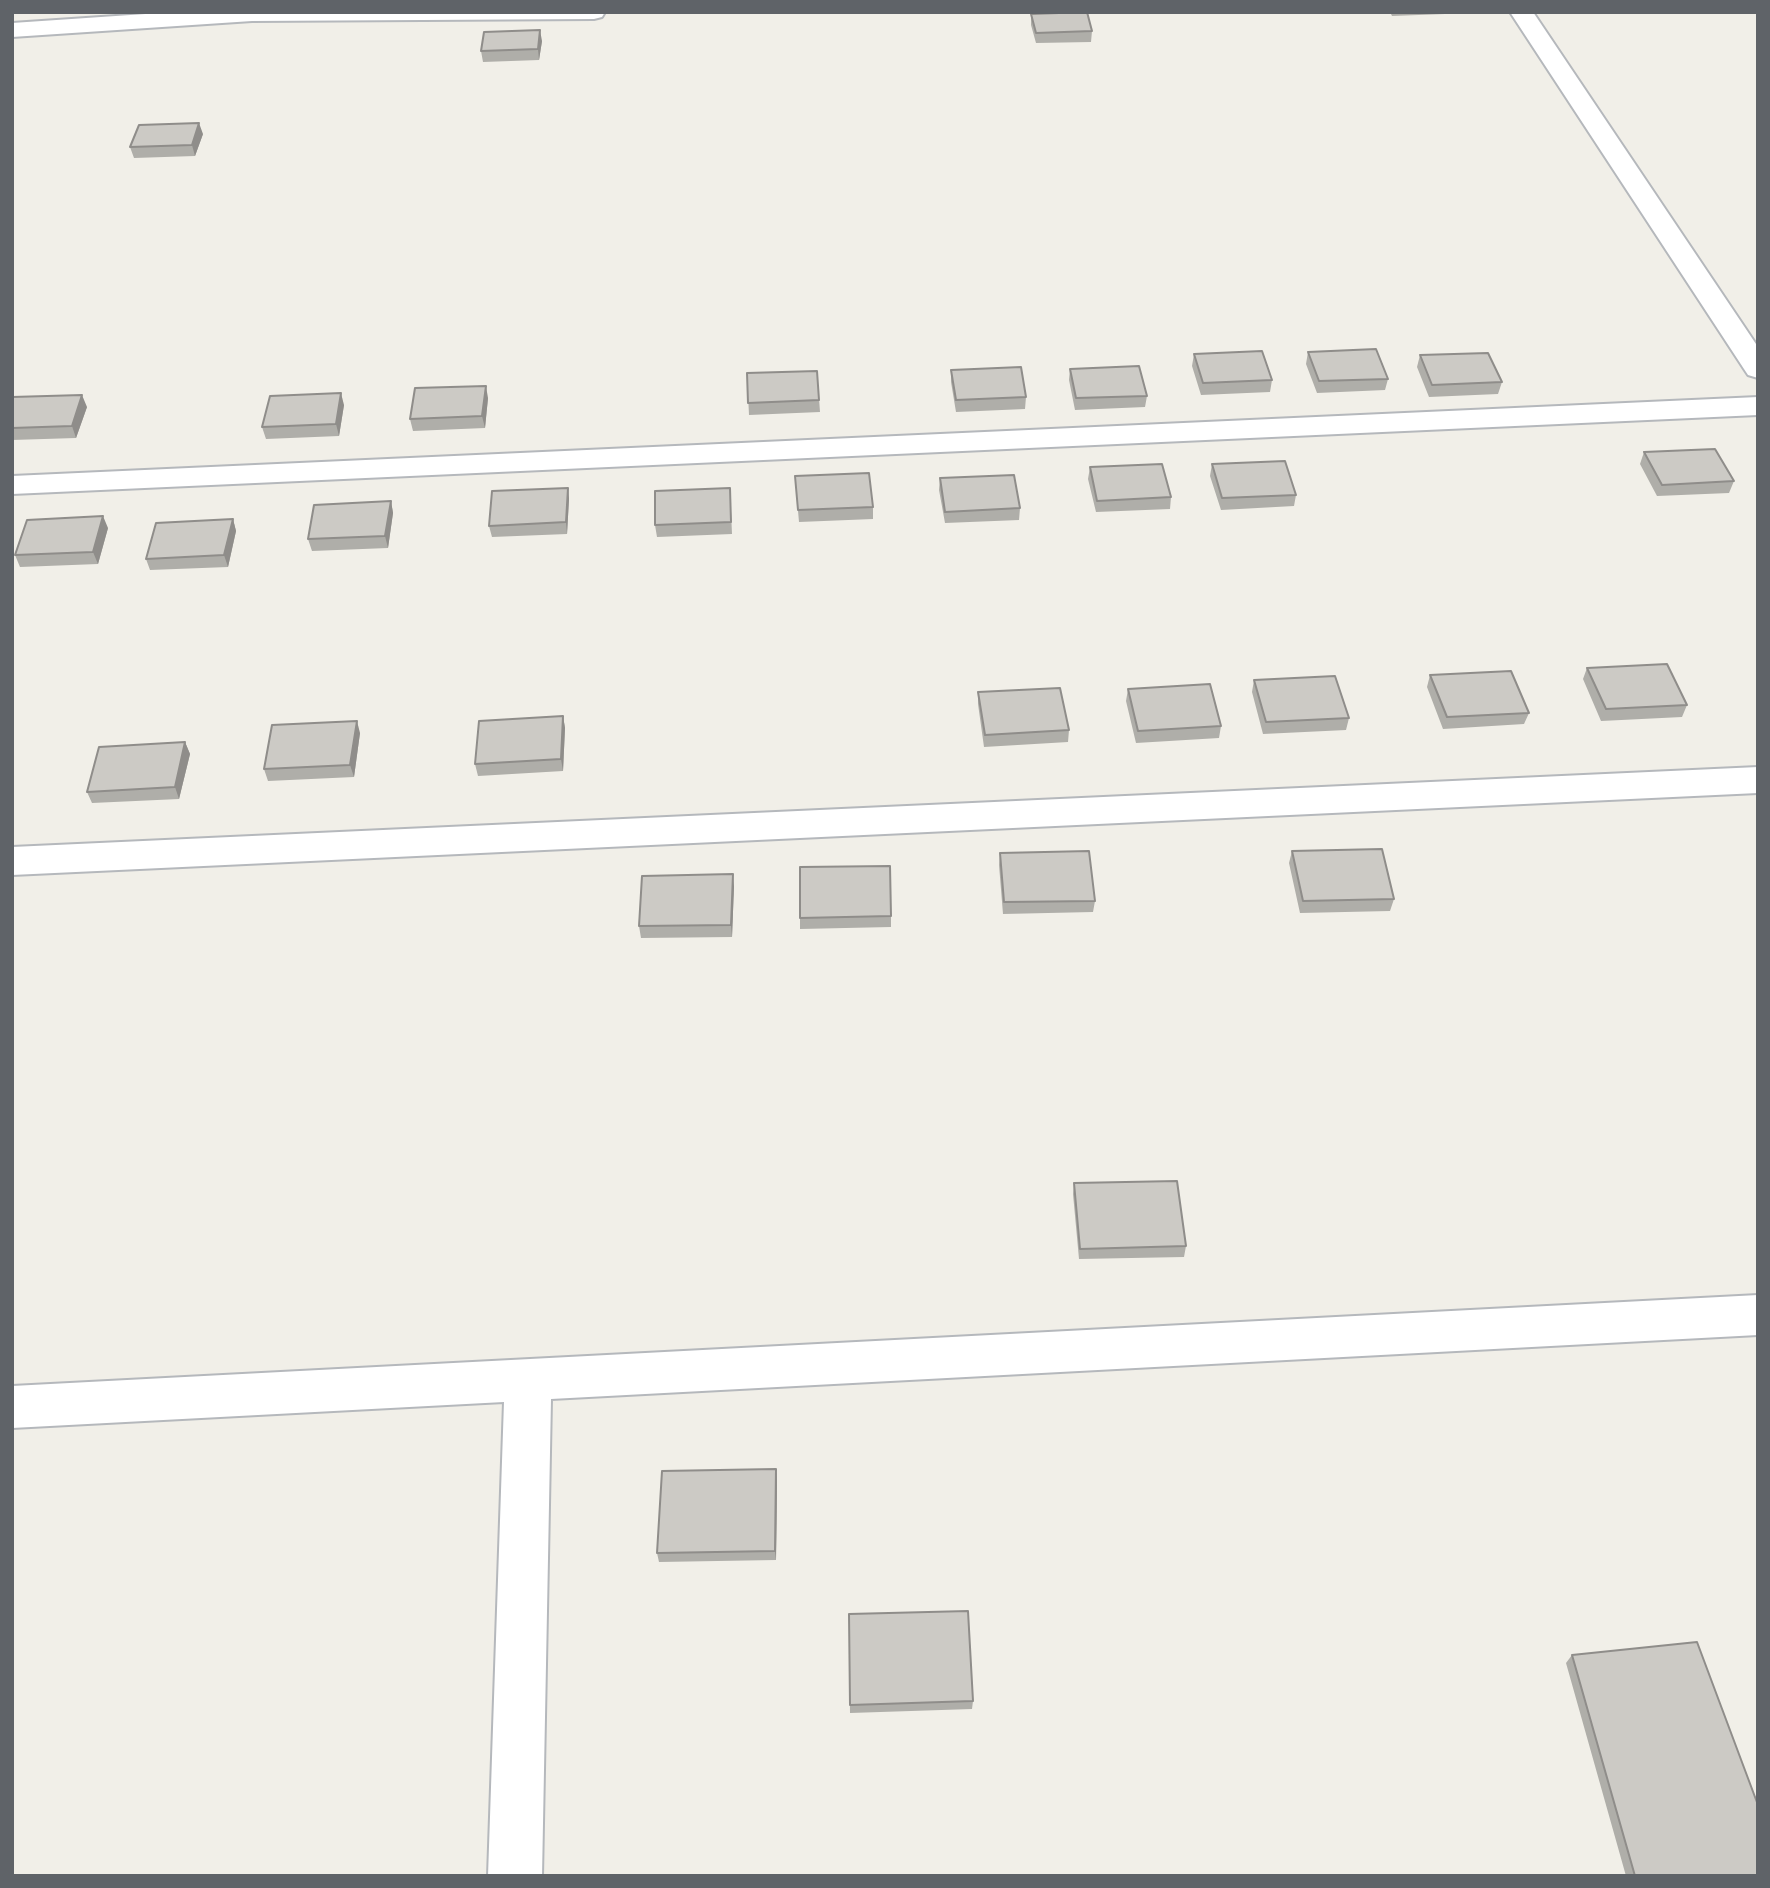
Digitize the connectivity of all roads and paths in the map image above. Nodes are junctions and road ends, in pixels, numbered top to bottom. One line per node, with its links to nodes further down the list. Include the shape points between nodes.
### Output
1 (594, 12): 3 (street, via 252,14)
2 (1521, 12): 4 (street)
3 (12, 30)
4 (1758, 369)
5 (1758, 406): 6 (street)
6 (12, 485)
7 (1758, 780): 8 (street)
8 (12, 861)
9 (1758, 1315): 10 (street)
10 (528, 1379): 11 (street); 12 (street)
11 (12, 1407)
12 (515, 1876)

